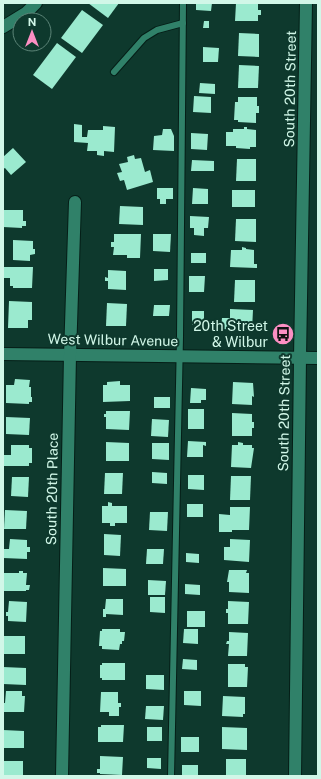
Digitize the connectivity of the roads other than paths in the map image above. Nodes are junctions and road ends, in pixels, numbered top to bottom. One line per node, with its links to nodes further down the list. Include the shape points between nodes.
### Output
1 (36, 3): 5 (street, via 26,13)
2 (183, 3): 4 (lane)
3 (306, 3): 11 (street, South 20th Street)
4 (183, 23): 6 (lane, via 157,30 144,38); 10 (lane)
5 (3, 27)
6 (114, 72)
7 (75, 202): 9 (street, South 20th Place)
8 (3, 354): 9 (street, West Wilbur Avenue)
9 (70, 355): 10 (street, West Wilbur Avenue); 13 (street, South 20th Place)
10 (180, 356): 11 (street, West Wilbur Avenue); 14 (lane)
11 (300, 358): 12 (street, West Wilbur Avenue); 15 (street, South 20th Street)
12 (318, 358)
13 (62, 776)
14 (171, 776)
15 (294, 776)

